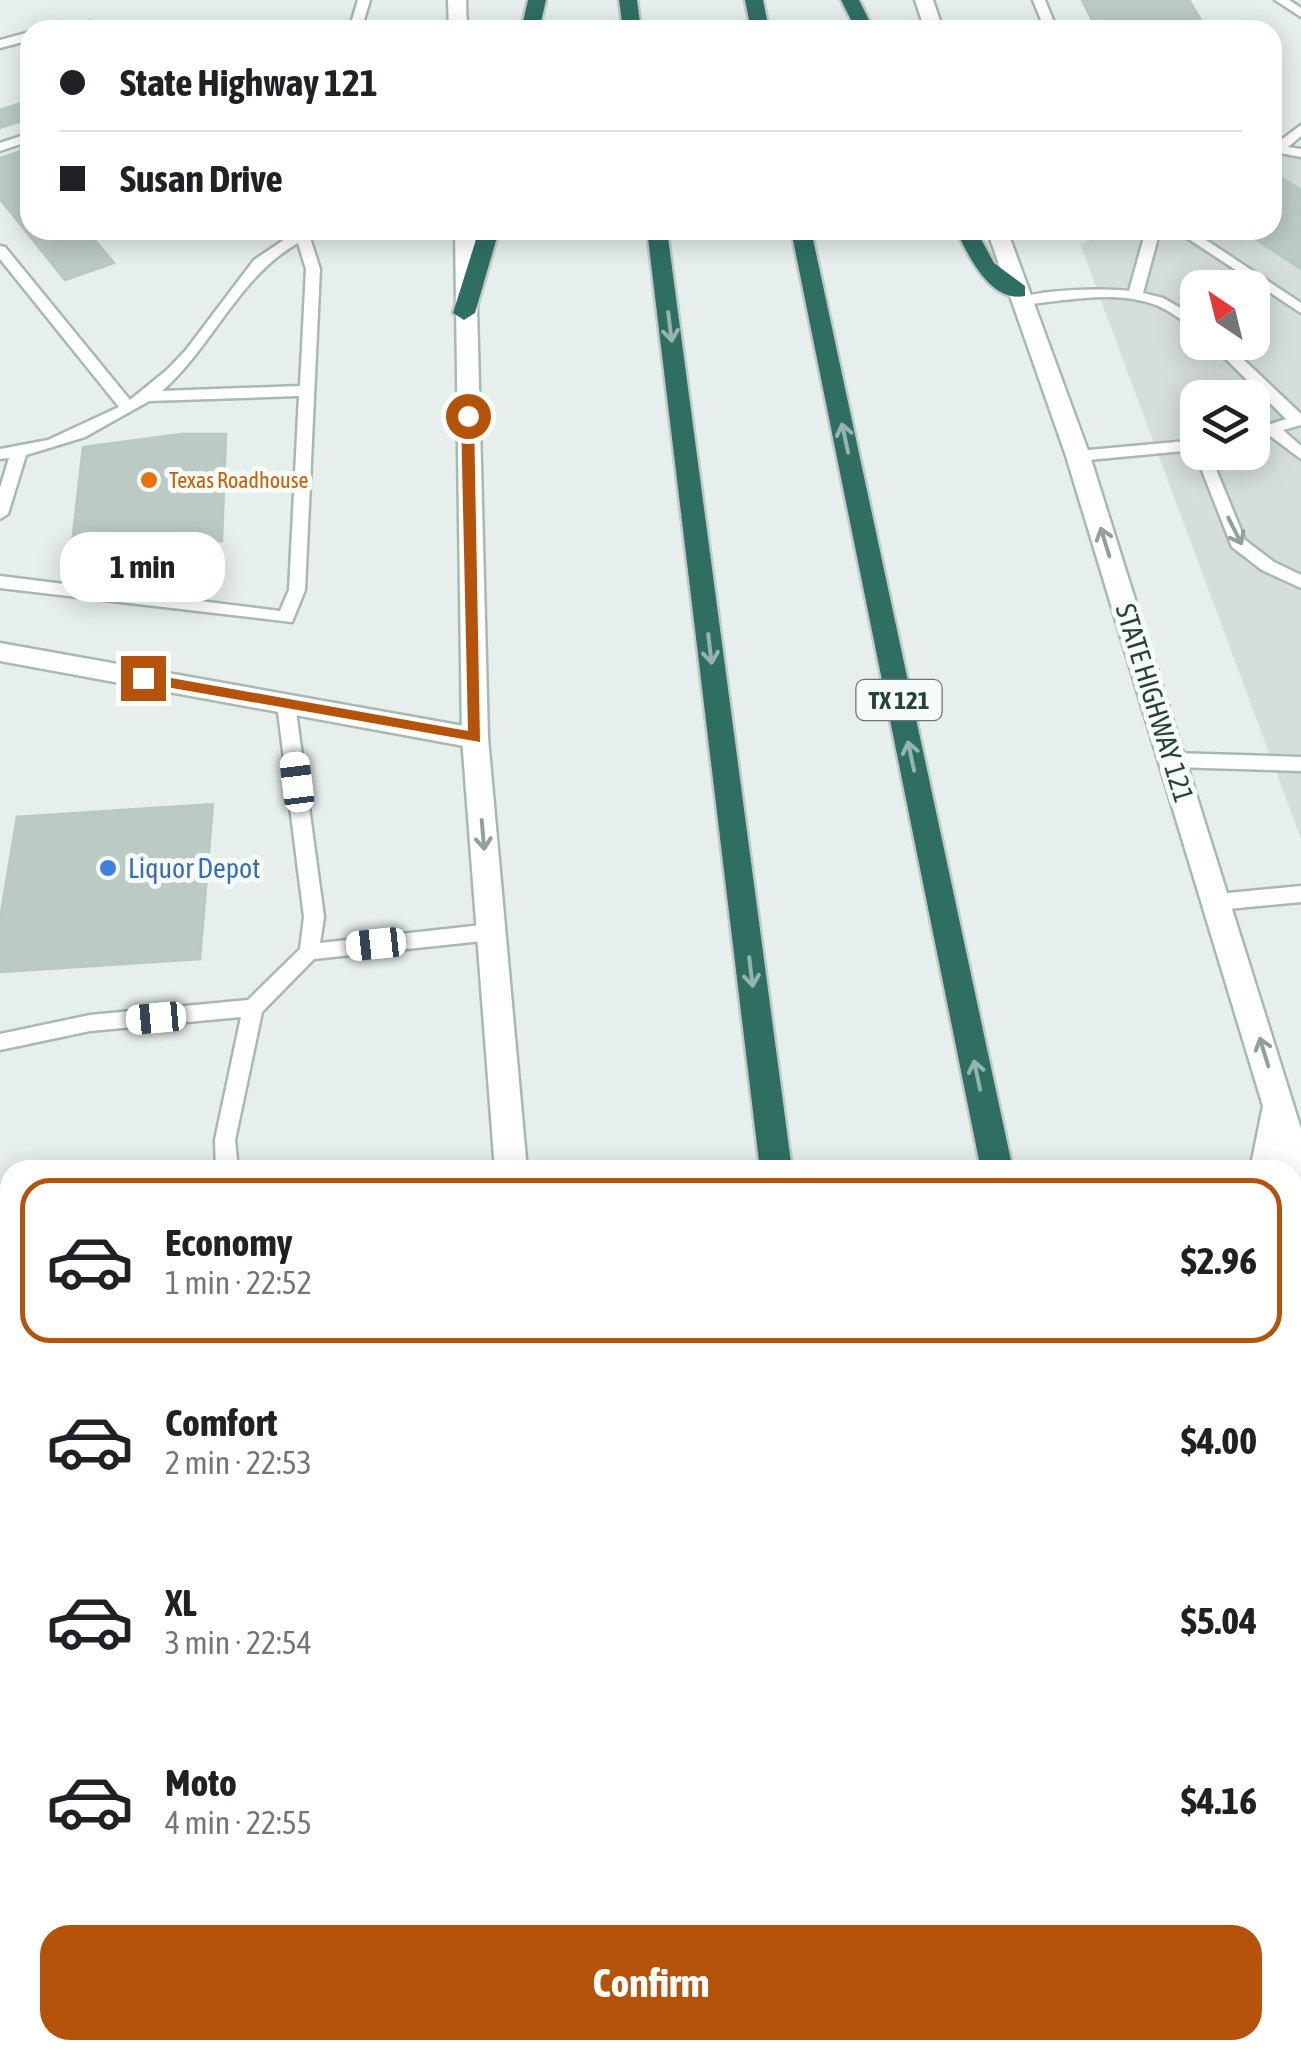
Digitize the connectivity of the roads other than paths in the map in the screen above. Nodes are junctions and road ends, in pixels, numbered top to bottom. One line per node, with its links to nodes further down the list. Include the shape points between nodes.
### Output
1 (1281, 0): 2 (lane)
2 (1301, 13)
3 (292, 240): 21 (lane, via 256,261 192,353)
4 (304, 240): 20 (lane, via 313,268)
5 (465, 240): 18 (main road)
6 (486, 240): 18 (highway)
7 (658, 240): 48 (highway, one-way to 48)
8 (803, 240): 49 (highway, TX 121, one-way to 8)
9 (971, 240): 15 (highway, via 985,266)
10 (1000, 240): 15 (main road, STATE HIGHWAY 121)
11 (1150, 240): 14 (lane)
12 (1197, 240): 17 (lane)
13 (0, 250): 22 (lane)
14 (1136, 292): 15 (lane); 16 (lane)
15 (1019, 296): 29 (main road, STATE HIGHWAY 121)
16 (1180, 309)
17 (1301, 309)
18 (464, 313): 36 (main road)
19 (1235, 360): 23 (lane)
20 (307, 391): 21 (lane); 32 (lane, via 298,590 286,618)
21 (145, 396): 22 (lane)
22 (128, 408): 26 (lane)
23 (1299, 420): 24 (lane)
24 (1272, 429): 28 (lane)
25 (1180, 447): 29 (lane)
26 (18, 452): 27 (lane); 31 (lane)
27 (0, 454)
28 (1301, 454)
29 (1078, 456): 37 (main road, STATE HIGHWAY 121, one-way to 29)
30 (1208, 470): 33 (lane, one-way to 33, via 1238,542)
31 (0, 514)
32 (0, 582)
33 (1301, 582)
34 (0, 652): 35 (main road)
35 (286, 704): 36 (main road); 42 (lane, via 314,917)
36 (475, 738): 41 (main road, one-way to 41)
37 (1173, 760): 38 (lane); 40 (main road, STATE HIGHWAY 121)
38 (1301, 764)
39 (1301, 894): 40 (lane)
40 (1218, 902): 45 (main road, STATE HIGHWAY 121, one-way to 40)
41 (491, 932): 42 (lane); 47 (main road)
42 (308, 952): 43 (lane)
43 (253, 1008): 44 (lane, via 90,1023); 46 (lane)
44 (0, 1042)
45 (1290, 1105): 50 (main road); 51 (main road, STATE HIGHWAY 121)
46 (226, 1160)
47 (510, 1160)
48 (775, 1160)
49 (995, 1160)
50 (1270, 1160)
51 (1298, 1160)

